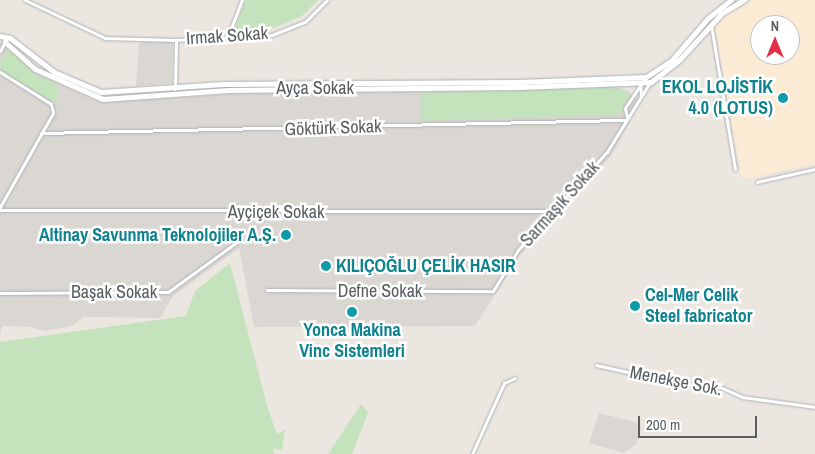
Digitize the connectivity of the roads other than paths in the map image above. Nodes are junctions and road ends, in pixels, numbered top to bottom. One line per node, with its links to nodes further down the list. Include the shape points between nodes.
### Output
1 (24, 0): 10 (street, Irmak Sokak, via 105,38)
2 (242, 0): 8 (street)
3 (327, 0): 8 (street, Irmak Sokak, via 305,22 272,34)
4 (731, 0): 6 (street, Sarmaşık Sokak)
5 (744, 0): 6 (street, Sarmaşık Sokak)
6 (718, 13): 7 (street, Sarmaşık Sokak); 13 (street, Sarmaşık Sokak, via 672,60)
7 (710, 24): 17 (street, Sarmaşık Sokak, via 680,58); 24 (street)
8 (228, 36): 10 (street, Irmak Sokak)
9 (4, 39): 11 (street); 19 (street, via 10,38 54,72 93,90)
10 (176, 40): 19 (street)
11 (0, 51)
12 (0, 72): 23 (street, via 51,104 52,113)
13 (652, 75): 14 (street, Ayça Sokak)
14 (646, 77): 15 (street, Ayça Sokak); 16 (street, Sarmaşık Sokak)
15 (629, 80): 16 (street, Ayça Sokak); 18 (street, Ayça Sokak); 20 (street)
16 (640, 82): 17 (street, Ayça Sokak); 20 (street, Sarmaşık Sokak); 21 (street)
17 (651, 82): 21 (street, Sarmaşık Sokak)
18 (394, 85): 19 (street, Ayça Sokak); 19 (street, Ayça Sokak, via 266,83)
19 (175, 91)
20 (634, 92): 22 (street, Sarmaşık Sokak, via 625,108)
21 (642, 96): 22 (street, Sarmaşık Sokak)
22 (626, 119): 23 (street, Göktürk Sokak); 28 (street, Sarmaşık Sokak, via 607,152)
23 (41, 133): 27 (street)
24 (735, 169)
25 (815, 169): 26 (street)
26 (757, 182)
27 (0, 209): 28 (street, Ayçiçek Sokak)
28 (553, 211): 31 (street, Sarmaşık Sokak, via 518,250)
29 (241, 239): 32 (street, Başak Sokak, via 168,292)
30 (267, 290): 31 (street, Defne Sokak)
31 (493, 291)
32 (0, 293)
33 (596, 365): 35 (street, Menekşe Sok., via 678,383 720,386 742,397)
34 (515, 378): 36 (street, via 504,383)
35 (815, 407)
36 (472, 454)

